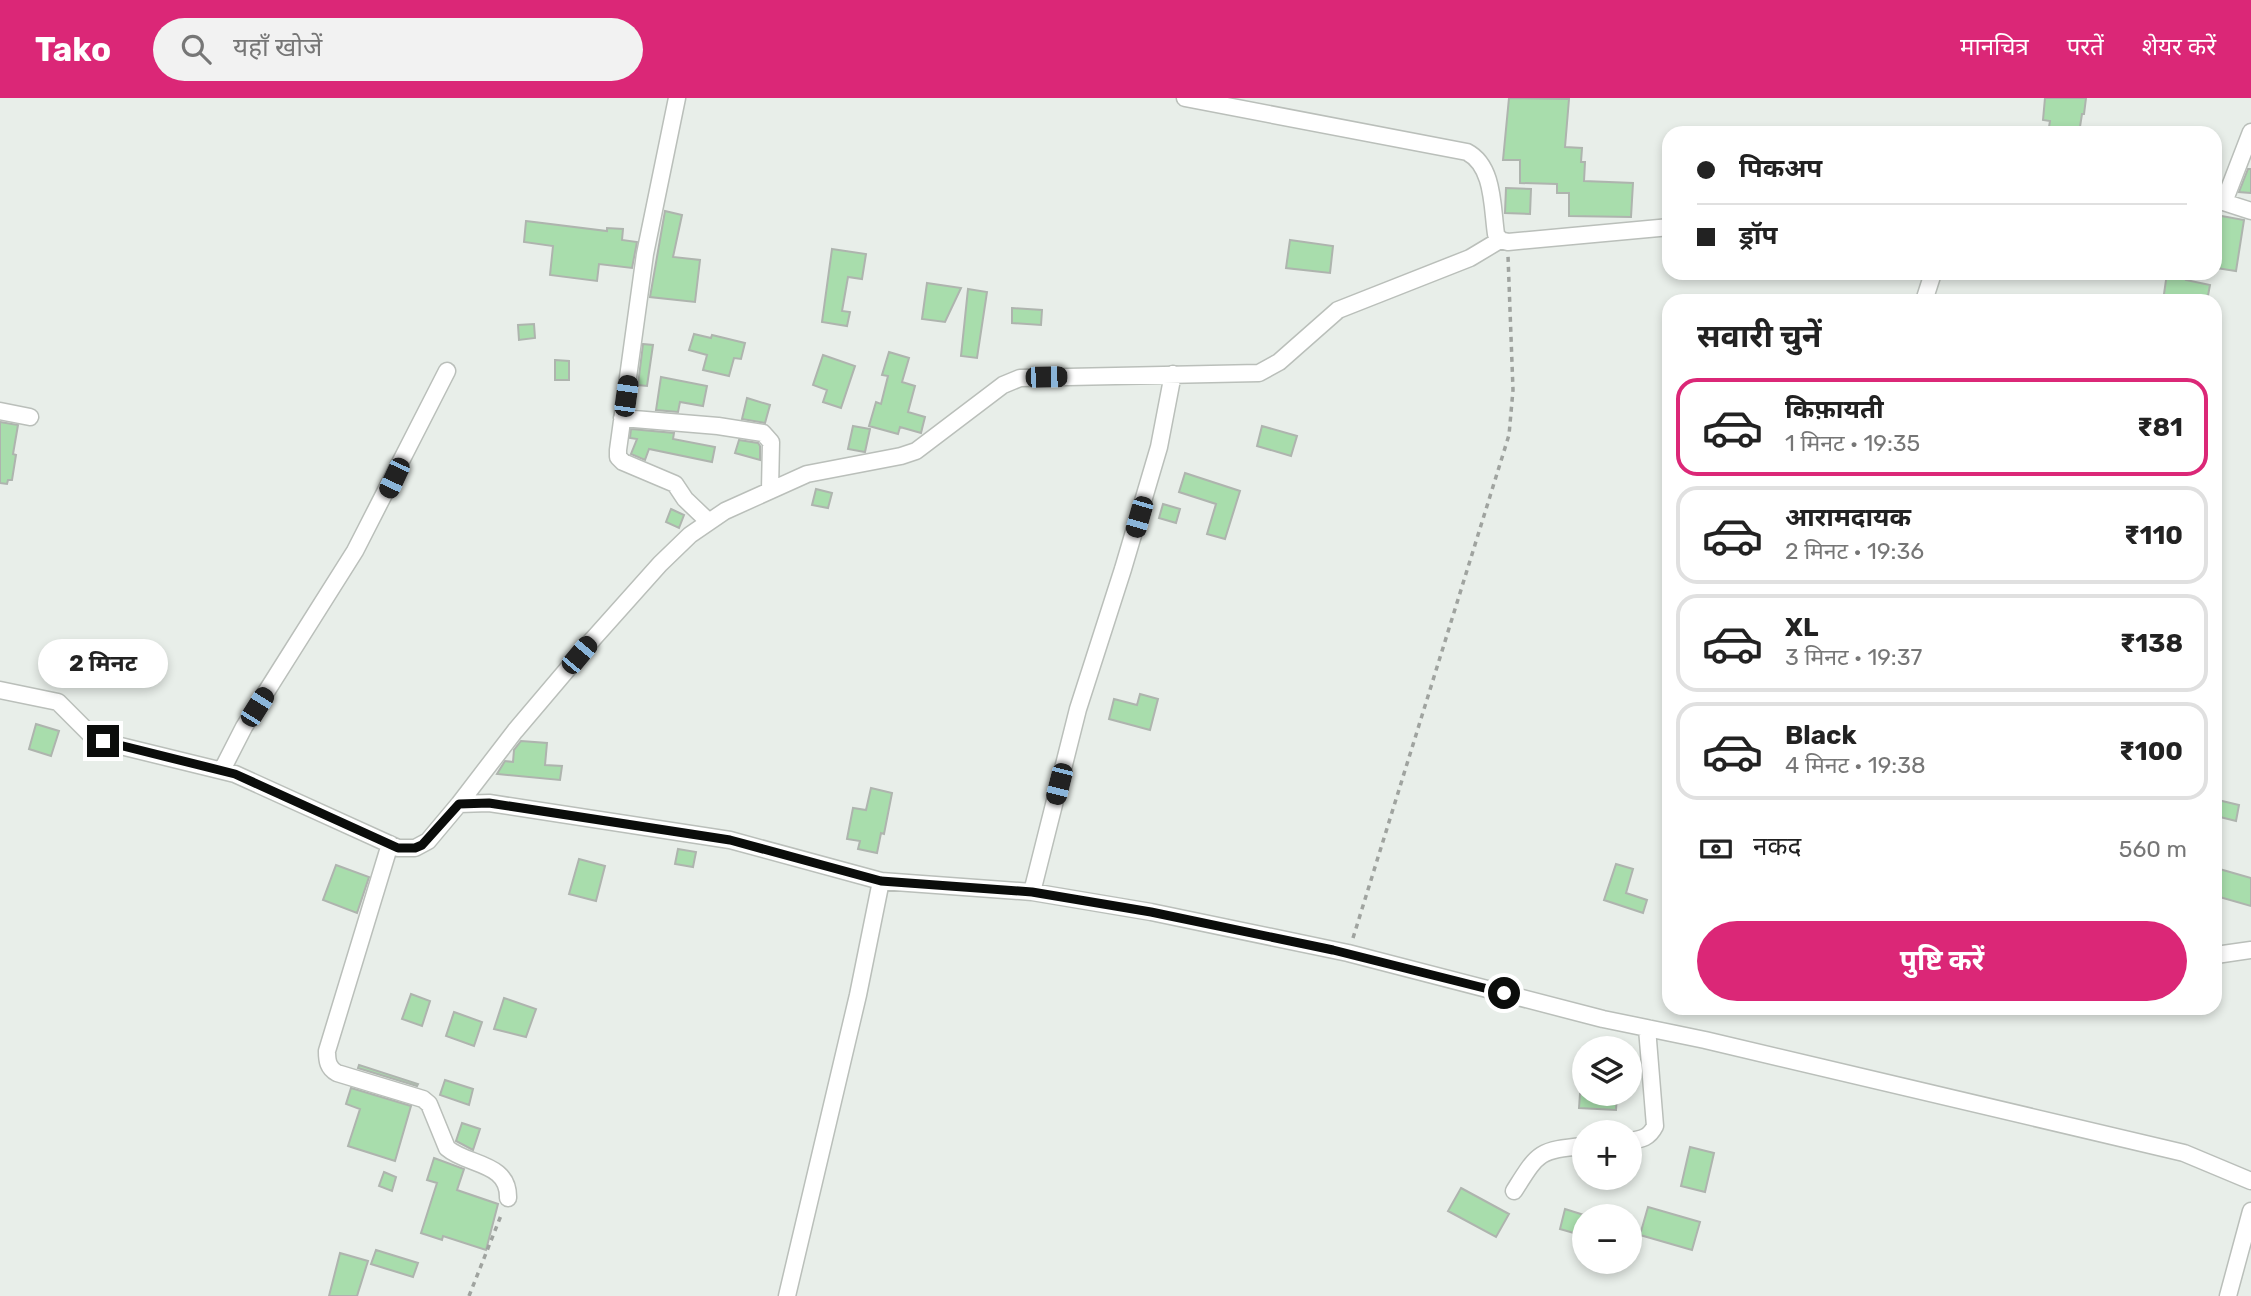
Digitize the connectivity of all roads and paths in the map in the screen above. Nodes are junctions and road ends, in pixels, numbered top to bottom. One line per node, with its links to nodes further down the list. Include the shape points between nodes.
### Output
1 (677, 98): 13 (street, via 645,254)
2 (1185, 98): 8 (street, via 1467,152 1477,157 1486,174 1496,234)
3 (2251, 132): 4 (street)
4 (2222, 197)
5 (2222, 202): 6 (street)
6 (2251, 211)
7 (1662, 228): 8 (street)
8 (1504, 241): 10 (street, via 1338,310 1269,370); 23 (path, via 1513,390 1509,435)
9 (447, 371): 17 (street, via 369,527)
10 (1173, 374): 14 (street, via 1020,378 1003,385 916,451 807,474); 21 (street, via 1159,447 1078,709)
11 (0, 411): 12 (street)
12 (30, 417)
13 (622, 418): 14 (street, via 763,433 771,442); 15 (street, via 618,457 675,484)
14 (770, 490): 15 (street)
15 (709, 522): 18 (street, via 673,551 593,639)
16 (0, 690): 17 (street, via 58,702 96,740)
17 (222, 770): 19 (street)
18 (459, 804): 19 (street, via 422,845 406,849); 20 (street, via 489,803 730,840)
19 (390, 844): 30 (street, via 327,1061 337,1073 424,1099 447,1148 496,1171 509,1187)
20 (881, 881): 21 (street); 33 (street)
21 (1032, 892): 23 (street)
22 (2251, 950): 24 (street)
23 (1348, 953): 25 (street)
24 (2222, 955)
25 (1654, 1029): 26 (street, via 1655,1126); 28 (street, via 2184,1153)
26 (1642, 1139)
27 (1572, 1147): 29 (street, via 1542,1153)
28 (2251, 1181)
29 (1514, 1191)
30 (509, 1198): 32 (path)
31 (2251, 1211): 34 (street)
32 (469, 1296)
33 (787, 1296)
34 (2228, 1296)

